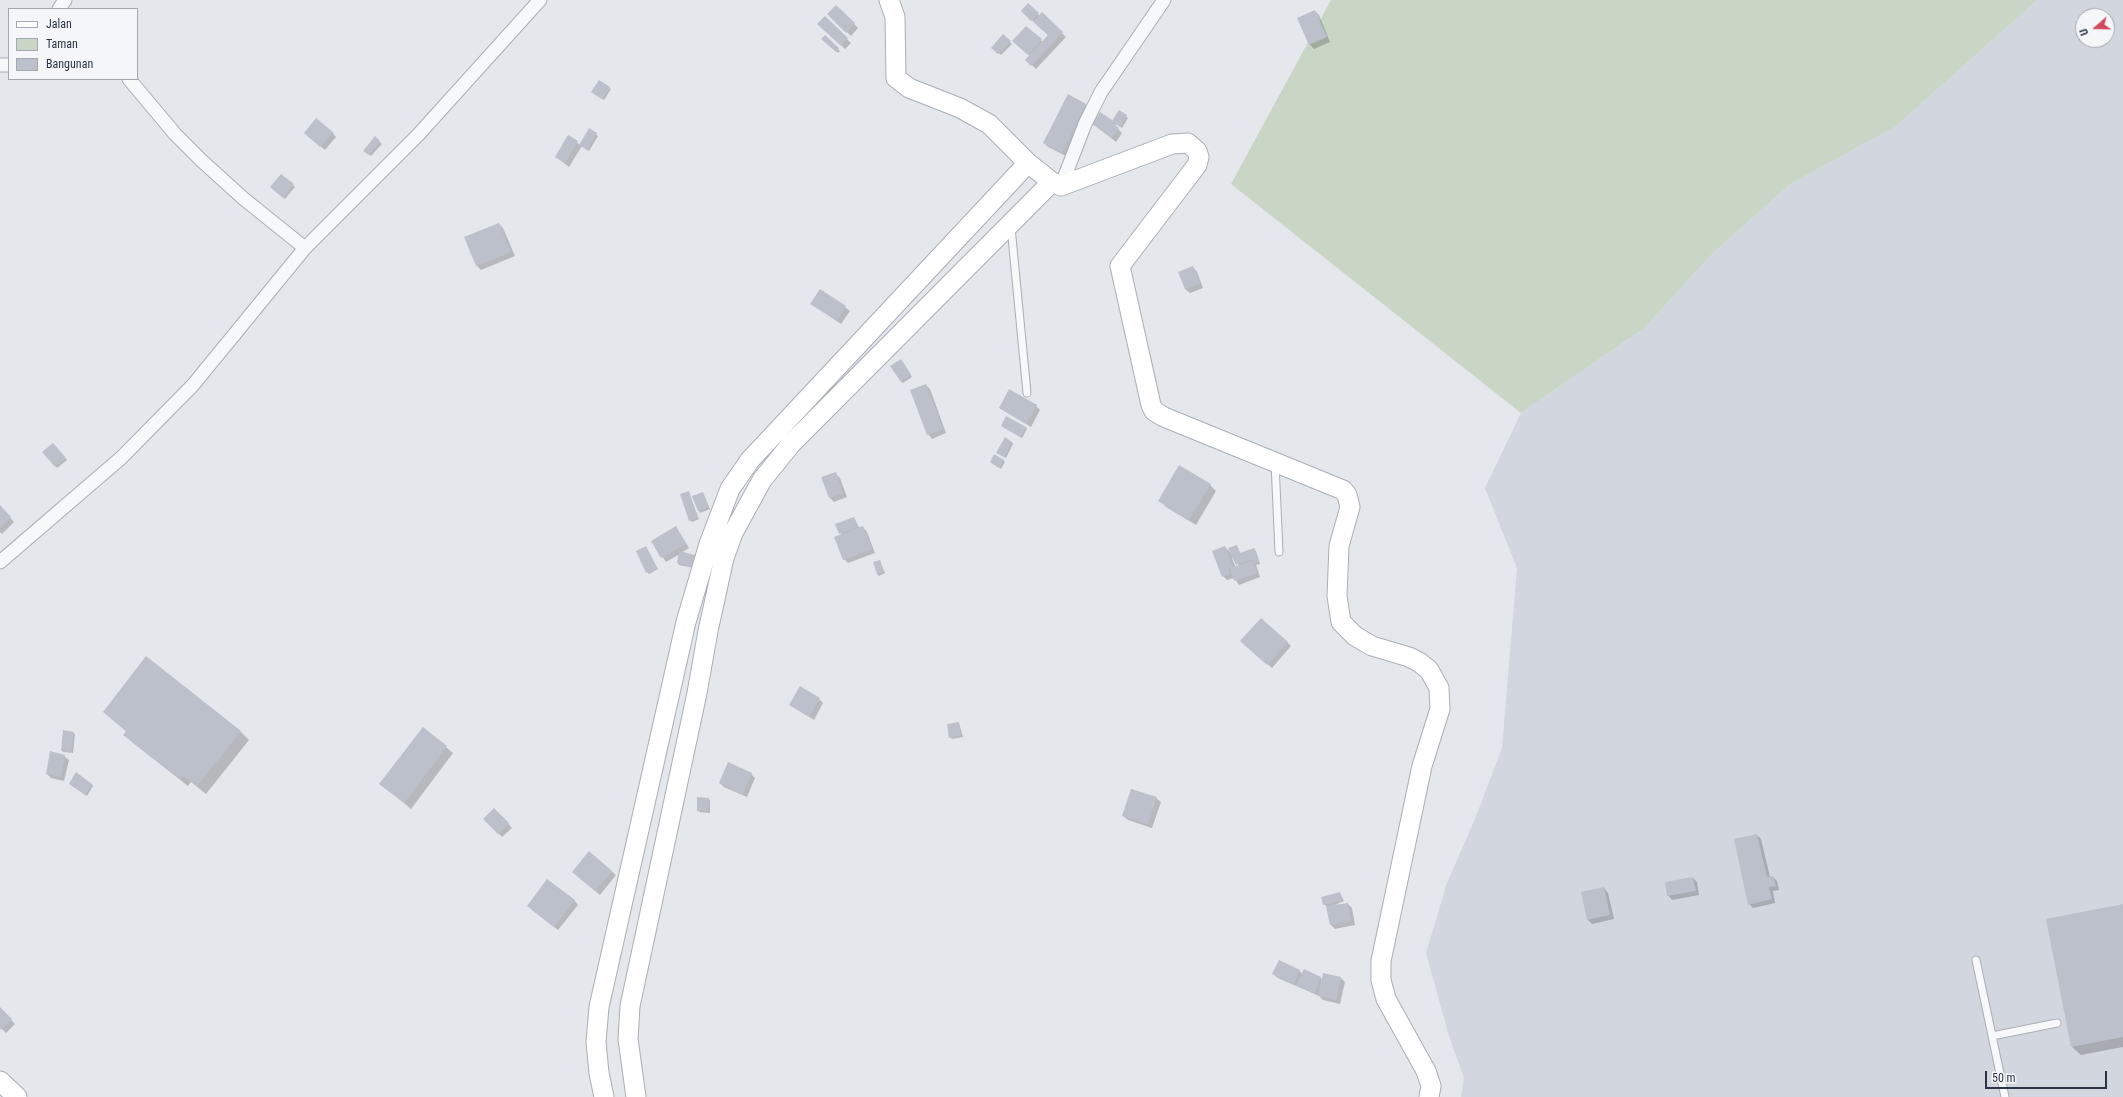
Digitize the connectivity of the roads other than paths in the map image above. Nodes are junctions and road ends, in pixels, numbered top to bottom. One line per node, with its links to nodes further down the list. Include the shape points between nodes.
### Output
1 (540, 0): 8 (street, via 418,135)
2 (889, 0): 5 (street, via 895,17 896,78 909,88 960,108 989,124)
3 (1164, 0): 6 (street, via 1101,92)
4 (130, 80): 8 (street, via 202,161)
5 (1028, 163): 6 (street); 18 (street, via 754,456 730,489 709,544 686,622 598,1007 596,1042)
6 (1056, 184): 7 (street); 10 (street, via 1172,144 1188,143 1197,151 1199,158 1196,165 1120,266 1150,401 1154,411 1164,417)
7 (1010, 221): 9 (lane); 19 (street, via 791,444 762,480 732,533 708,631 630,1006 628,1039)
8 (305, 248): 12 (street, via 193,385 121,458)
9 (1027, 393)
10 (1275, 461): 11 (lane); 20 (street, via 1337,486 1347,495 1350,507 1339,546 1337,566 1341,622 1355,636 1372,646 1419,662 1429,670 1439,688 1440,709 1422,766 1381,961 1381,980 1386,999 1424,1066 1430,1086)
11 (1279, 552)
12 (0, 562)
13 (1976, 960): 15 (lane)
14 (2057, 1023): 15 (lane)
15 (1992, 1036): 21 (lane)
16 (0, 1081): 17 (street)
17 (18, 1097)
18 (604, 1097)
19 (636, 1097)
20 (1429, 1097)
21 (2005, 1097)

